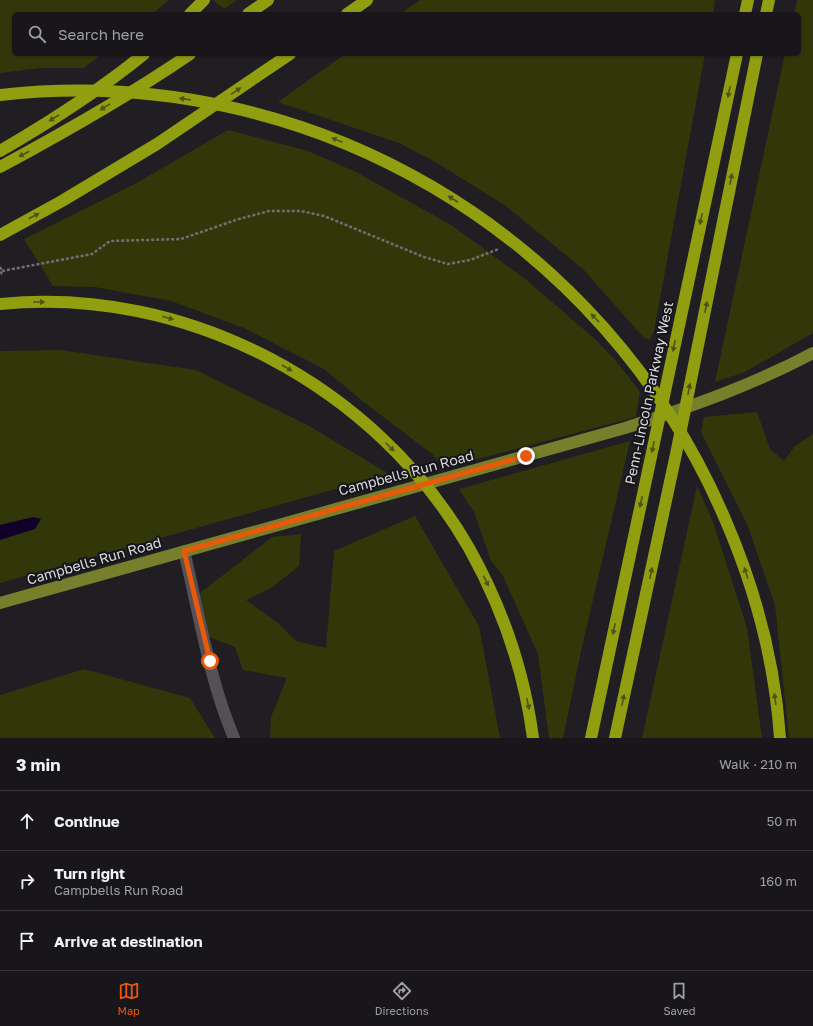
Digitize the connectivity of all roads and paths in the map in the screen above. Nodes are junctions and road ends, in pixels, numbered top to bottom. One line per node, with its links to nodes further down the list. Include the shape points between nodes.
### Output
1 (204, 0): 6 (highway)
2 (268, 0): 7 (highway)
3 (367, 0): 8 (highway)
4 (748, 0): 9 (highway)
5 (769, 0): 10 (highway)
6 (192, 12)
7 (251, 12)
8 (350, 12)
9 (745, 12)
10 (766, 12)
11 (143, 56): 17 (highway, one-way to 17)
12 (186, 56): 18 (highway, one-way to 18, via 48,142)
13 (287, 56): 19 (highway, one-way to 13, via 62,202 157,144)
14 (737, 56): 30 (highway, Penn-Lincoln Parkway West, one-way to 30)
15 (757, 56): 31 (highway, one-way to 15)
16 (0, 95): 20 (highway, one-way to 16, via 415,176 347,144 262,115 186,99 118,92 52,91)
17 (0, 151)
18 (0, 167)
19 (0, 235)
20 (514, 242): 22 (path, via 470,260 448,264 424,257 324,216 302,211 269,211 181,239 110,241 92,254); 32 (highway, one-way to 20, via 774,687 763,632 742,562 701,466 664,404 621,347 554,276)
21 (0, 267): 22 (path)
22 (2, 271): 23 (path)
23 (0, 276)
24 (0, 304): 29 (highway, one-way to 29, via 40,302 99,305 129,309 189,324 220,335 278,362 307,379 362,420 408,465 430,491 468,547 495,600 515,653)
25 (813, 353): 26 (main road, Campbells Run Road, via 729,392 625,428)
26 (184, 551): 27 (main road, Campbells Run Road); 28 (lane, via 210,661 225,717)
27 (0, 603)
28 (234, 738)
29 (533, 738)
30 (591, 738)
31 (615, 738)
32 (780, 738)

